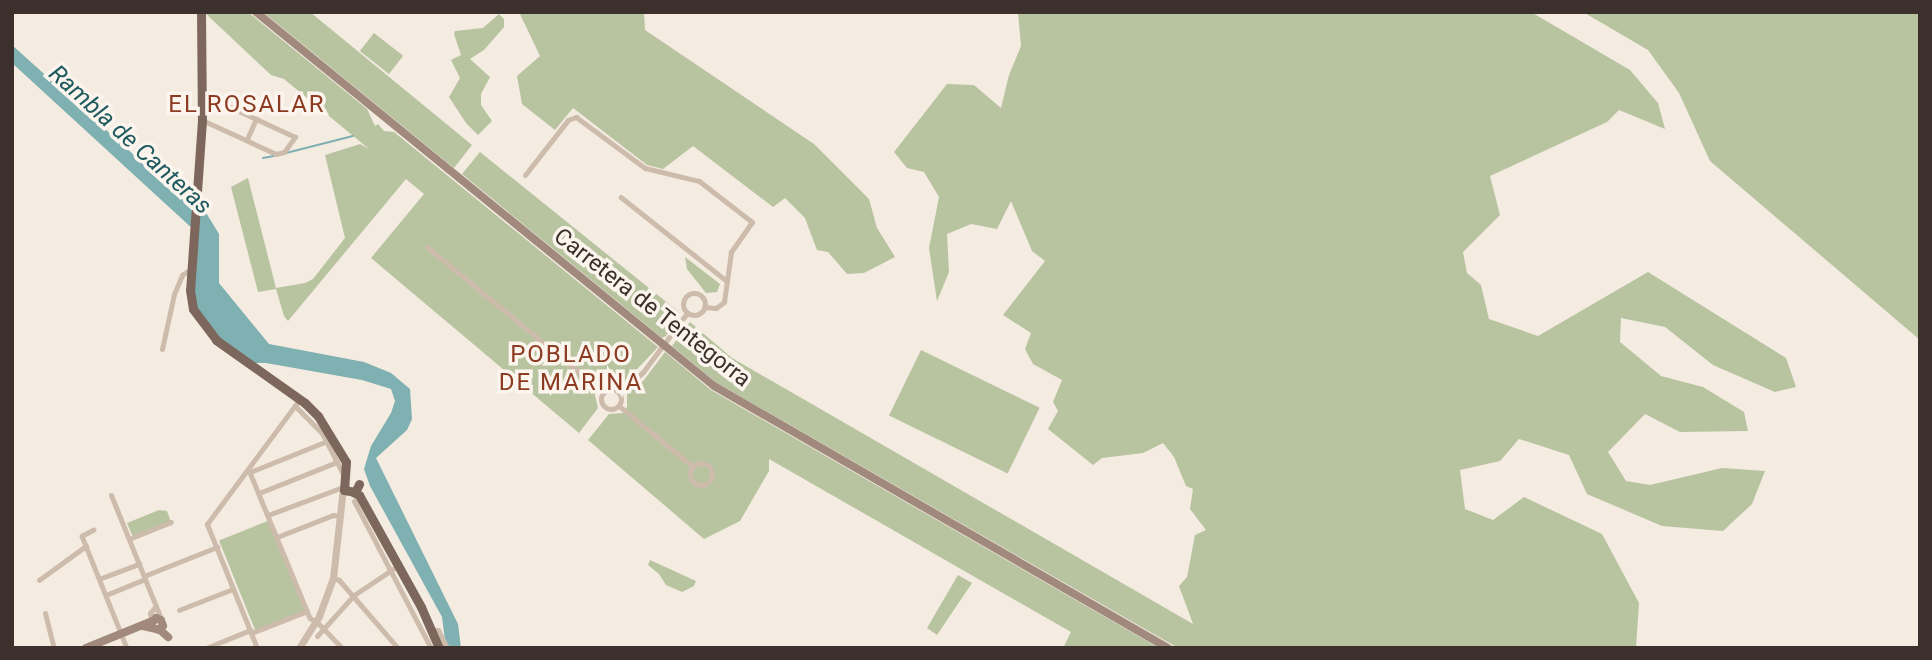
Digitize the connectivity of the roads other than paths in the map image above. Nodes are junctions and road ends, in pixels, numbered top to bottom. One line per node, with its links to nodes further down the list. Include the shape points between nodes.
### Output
1 (256, 12): 14 (main road, Carretera de Tentegorra)
2 (201, 14): 3 (main road)
3 (202, 100): 4 (street, via 211,98); 5 (main road)
4 (256, 119): 6 (street); 6 (street, via 295,138 284,152 276,153)
5 (202, 120): 6 (street); 10 (main road)
6 (247, 139)
7 (525, 175): 11 (street, via 568,120 576,117 645,168 694,177 752,222 731,252)
8 (621, 197): 11 (street)
9 (427, 247): 16 (street)
10 (191, 269): 15 (street, via 182,275 174,294); 18 (main road, via 191,302 201,323)
11 (727, 281): 12 (street, via 722,304)
12 (704, 307): 13 (street, via 698,314); 13 (street, via 702,296 691,293 683,301)
13 (688, 314): 14 (street)
14 (664, 346): 17 (street); 67 (main road, Carretera de Tentegorra, via 723,392)
15 (162, 349)
16 (604, 393): 17 (street, via 611,389); 19 (street, via 601,399 606,407)
17 (619, 393): 19 (street)
18 (300, 403): 20 (street); 23 (street); 24 (main road, via 323,421 339,447); 24 (main road, via 326,420 340,439)
19 (619, 406): 22 (street)
20 (327, 441): 21 (street); 23 (street)
21 (337, 462): 24 (street); 25 (street)
22 (692, 466): 22 (street, via 692,481 702,485 709,481 708,465)
23 (249, 470): 25 (street); 34 (street, via 207,524)
24 (351, 487): 27 (street); 28 (street); 36 (street); 36 (main road, via 381,536)
25 (259, 494): 27 (street)
26 (111, 495): 32 (street)
27 (268, 515): 31 (street)
28 (341, 516): 31 (street, via 332,515); 38 (street)
29 (172, 522): 32 (street)
30 (94, 530): 33 (street, via 82,536)
31 (277, 537): 46 (street)
32 (129, 539): 35 (street)
33 (86, 546): 39 (street); 40 (street)
34 (217, 547): 37 (street); 41 (street)
35 (139, 564): 37 (street); 39 (street)
36 (394, 568): 43 (street); 51 (main road); 64 (street)
37 (144, 578): 42 (street); 44 (street)
38 (333, 578): 43 (street); 48 (street)
39 (99, 579): 42 (street)
40 (38, 580)
41 (233, 589): 45 (street); 52 (street)
42 (106, 595): 53 (street)
43 (353, 596): 50 (street); 63 (street)
44 (153, 607): 49 (street); 49 (street)
45 (179, 610)
46 (307, 611): 48 (street); 52 (street)
47 (44, 613): 56 (street)
48 (316, 621): 50 (street); 61 (street)
49 (151, 625): 53 (main road); 59 (main road, via 168,637)
50 (324, 628): 54 (street); 62 (street)
51 (432, 630): 65 (main road); 66 (street, via 438,630)
52 (250, 632): 55 (street); 60 (street)
53 (121, 634): 57 (main road); 58 (street)
54 (317, 636)
55 (211, 647)
56 (54, 648)
57 (86, 648)
58 (127, 648)
59 (173, 648)
60 (257, 648)
61 (299, 648)
62 (342, 648)
63 (398, 648)
64 (431, 648)
65 (439, 648)
66 (447, 648)
67 (1168, 648)

